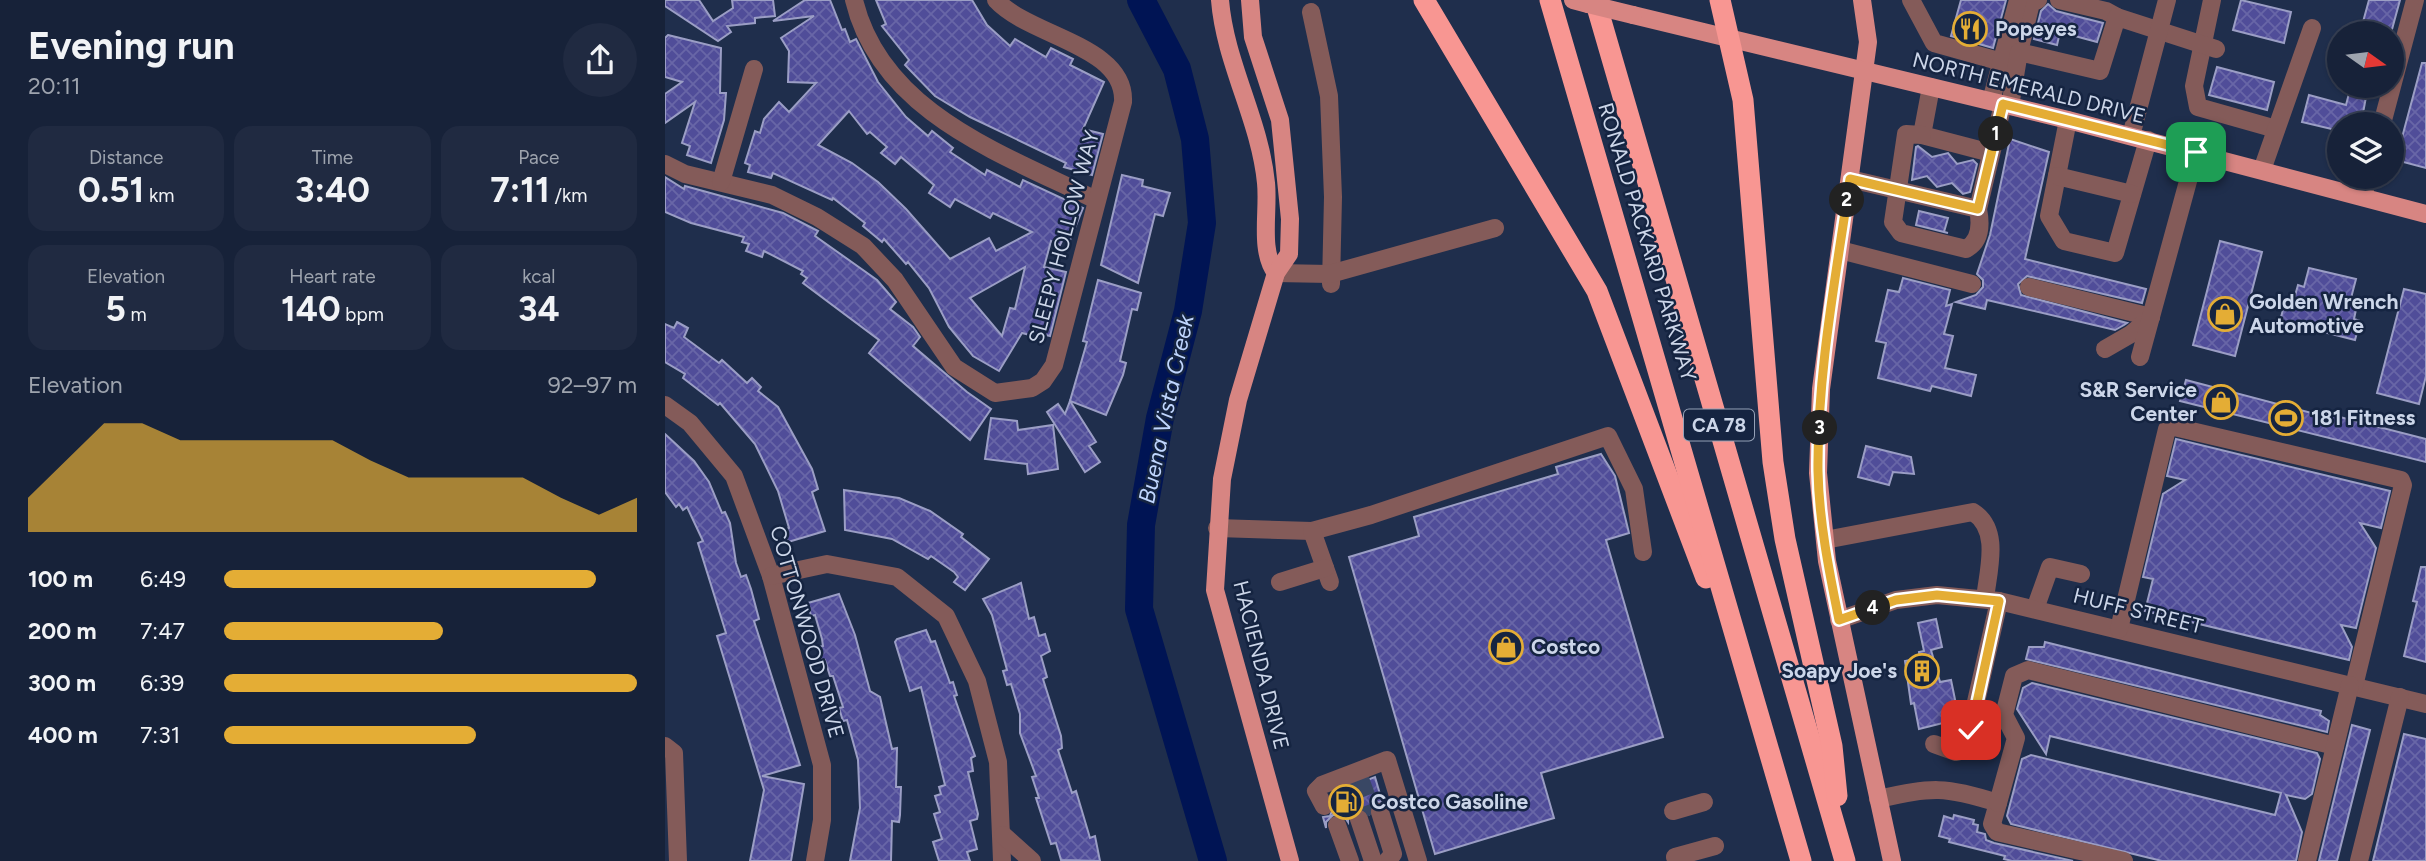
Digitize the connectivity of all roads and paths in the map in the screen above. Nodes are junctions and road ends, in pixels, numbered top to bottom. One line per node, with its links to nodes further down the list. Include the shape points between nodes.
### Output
1 (854, 0): 46 (street, via 873,52 913,99 959,132)
2 (996, 0): 46 (street, SLEEPY HOLLOW WAY, via 1020,19 1104,60 1120,78 1123,102)
3 (1220, 0): 51 (main road, via 1228,50 1266,181 1268,262)
4 (1250, 0): 51 (main road, HACIENDA DRIVE, via 1253,37 1280,120 1287,193 1289,254)
5 (1424, 0): 73 (highway, via 1597,291)
6 (1550, 0): 73 (highway, RONALD PACKARD PARKWAY / CA 78)
7 (1573, 0): 22 (main road, NORTH EMERALD DRIVE, bridge)
8 (1595, 0): 85 (highway, RONALD PACKARD PARKWAY / CA 78)
9 (1720, 0): 22 (highway)
10 (1862, 0): 27 (main road, via 1868,42)
11 (1911, 0): 25 (street, via 1934,43)
12 (2018, 0): 25 (street)
13 (2038, 0): 24 (street, via 2031,3)
14 (2059, 0): 19 (street)
15 (2167, 0): 21 (street)
16 (2212, 0): 23 (street)
17 (2415, 0): 30 (street)
18 (1311, 12): 52 (street, via 1329,96)
19 (2117, 17): 21 (street); 24 (street, via 2100,71)
20 (2312, 28): 32 (street)
21 (2159, 32): 23 (street); 34 (street)
22 (1728, 37): 27 (main road, NORTH EMERALD DRIVE); 85 (highway, via 1743,100 1773,462 1785,539 1832,746)
23 (2208, 47): 32 (street, via 2194,86 2198,107)
24 (2019, 52): 29 (street)
25 (2002, 62): 29 (street)
26 (754, 69): 41 (street)
27 (1864, 71): 28 (main road, NORTH EMERALD DRIVE); 40 (main road)
28 (1931, 87): 29 (main road, NORTH EMERALD DRIVE); 33 (street)
29 (2001, 104): 31 (main road, NORTH EMERALD DRIVE); 36 (street)
30 (2385, 112)
31 (2068, 120): 34 (main road, NORTH EMERALD DRIVE); 39 (street)
32 (2276, 129): 38 (street)
33 (1922, 135): 36 (street); 43 (street, via 1906,134)
34 (2140, 138): 35 (main road, NORTH EMERALD DRIVE); 44 (street)
35 (2196, 152): 38 (main road, NORTH EMERALD DRIVE); 55 (street)
36 (1991, 153): 47 (street)
37 (665, 164): 41 (street, SLEEPY HOLLOW WAY)
38 (2262, 170): 45 (main road, NORTH EMERALD DRIVE)
39 (2057, 176): 44 (street); 44 (street, via 2049,216 2064,241 2115,253)
40 (1850, 179): 43 (street); 50 (main road)
41 (721, 183): 46 (street, SLEEPY HOLLOW WAY, via 772,195 817,216 863,246 895,280 954,367 995,393 1032,388 1054,365)
42 (2365, 189): 45 (street)
43 (1897, 190): 47 (street); 47 (street, via 1893,222 1901,233 1966,249 1973,245 1981,226)
44 (2132, 194)
45 (2363, 197): 48 (main road, NORTH EMERALD DRIVE)
46 (1096, 200)
47 (1978, 209)
48 (2426, 214)
49 (1495, 228): 52 (street)
50 (1840, 250): 53 (street); 61 (main road, via 1821,389 1818,473)
51 (1276, 273): 52 (street); 59 (main road, HACIENDA DRIVE, via 1238,397)
52 (1331, 279)
53 (1972, 285)
54 (2029, 287): 55 (street)
55 (2151, 317): 56 (street); 57 (street)
56 (2105, 349)
57 (2140, 357)
58 (665, 405): 64 (street, COTTONWOOD DRIVE, via 690,423 734,476)
59 (1217, 528): 60 (street); 91 (main road, HACIENDA DRIVE, via 1216,590)
60 (1312, 531): 62 (street, via 1608,436 1635,489); 65 (street, via 1327,575)
61 (1825, 540): 66 (street, via 1973,512 1991,531); 68 (main road)
62 (1643, 552)
63 (2081, 574): 67 (street, via 2050,567)
64 (771, 576): 83 (street, via 827,564 897,577 946,616 977,681 998,762); 88 (street, COTTONWOOD DRIVE, via 822,765 822,820)
65 (1280, 582)
66 (1992, 600): 67 (street, HUFF STREET); 68 (street, HUFF STREET, via 1937,595 1896,600); 74 (street, via 1965,750 1956,752)
67 (2035, 609): 69 (street, HUFF STREET)
68 (1839, 620): 77 (main road)
69 (2119, 629): 70 (street, HUFF STREET); 70 (street, via 2171,425 2401,480)
70 (2352, 686): 71 (street, HUFF STREET); 76 (street)
71 (2400, 697): 72 (street, HUFF STREET); 102 (street)
72 (2426, 705)
73 (1760, 722): 98 (highway, RONALD PACKARD PARKWAY / CA 78)
74 (1934, 744)
75 (665, 746): 87 (street, via 674,753)
76 (2335, 746): 79 (street, via 2028,670 2014,676 2004,715 2015,738); 101 (street)
77 (1878, 799): 79 (street, via 1941,788); 99 (main road)
78 (1705, 802): 81 (street)
79 (1998, 803): 100 (street, via 1992,824 1997,832)
80 (1327, 805): 97 (street, via 1348,779 1387,760)
81 (1673, 811)
82 (1355, 820): 92 (street); 93 (street); 94 (street); 95 (street); 96 (street)
83 (1003, 835): 89 (street); 90 (street)
84 (1715, 846): 86 (street)
85 (1844, 856)
86 (1675, 857)
87 (678, 861)
88 (815, 861)
89 (1002, 861)
90 (1032, 861)
91 (1290, 861)
92 (1341, 861)
93 (1350, 861)
94 (1365, 861)
95 (1373, 861)
96 (1387, 861)
97 (1418, 861)
98 (1801, 861)
99 (1892, 861)
100 (2124, 861)
101 (2307, 861)
102 (2359, 861)

